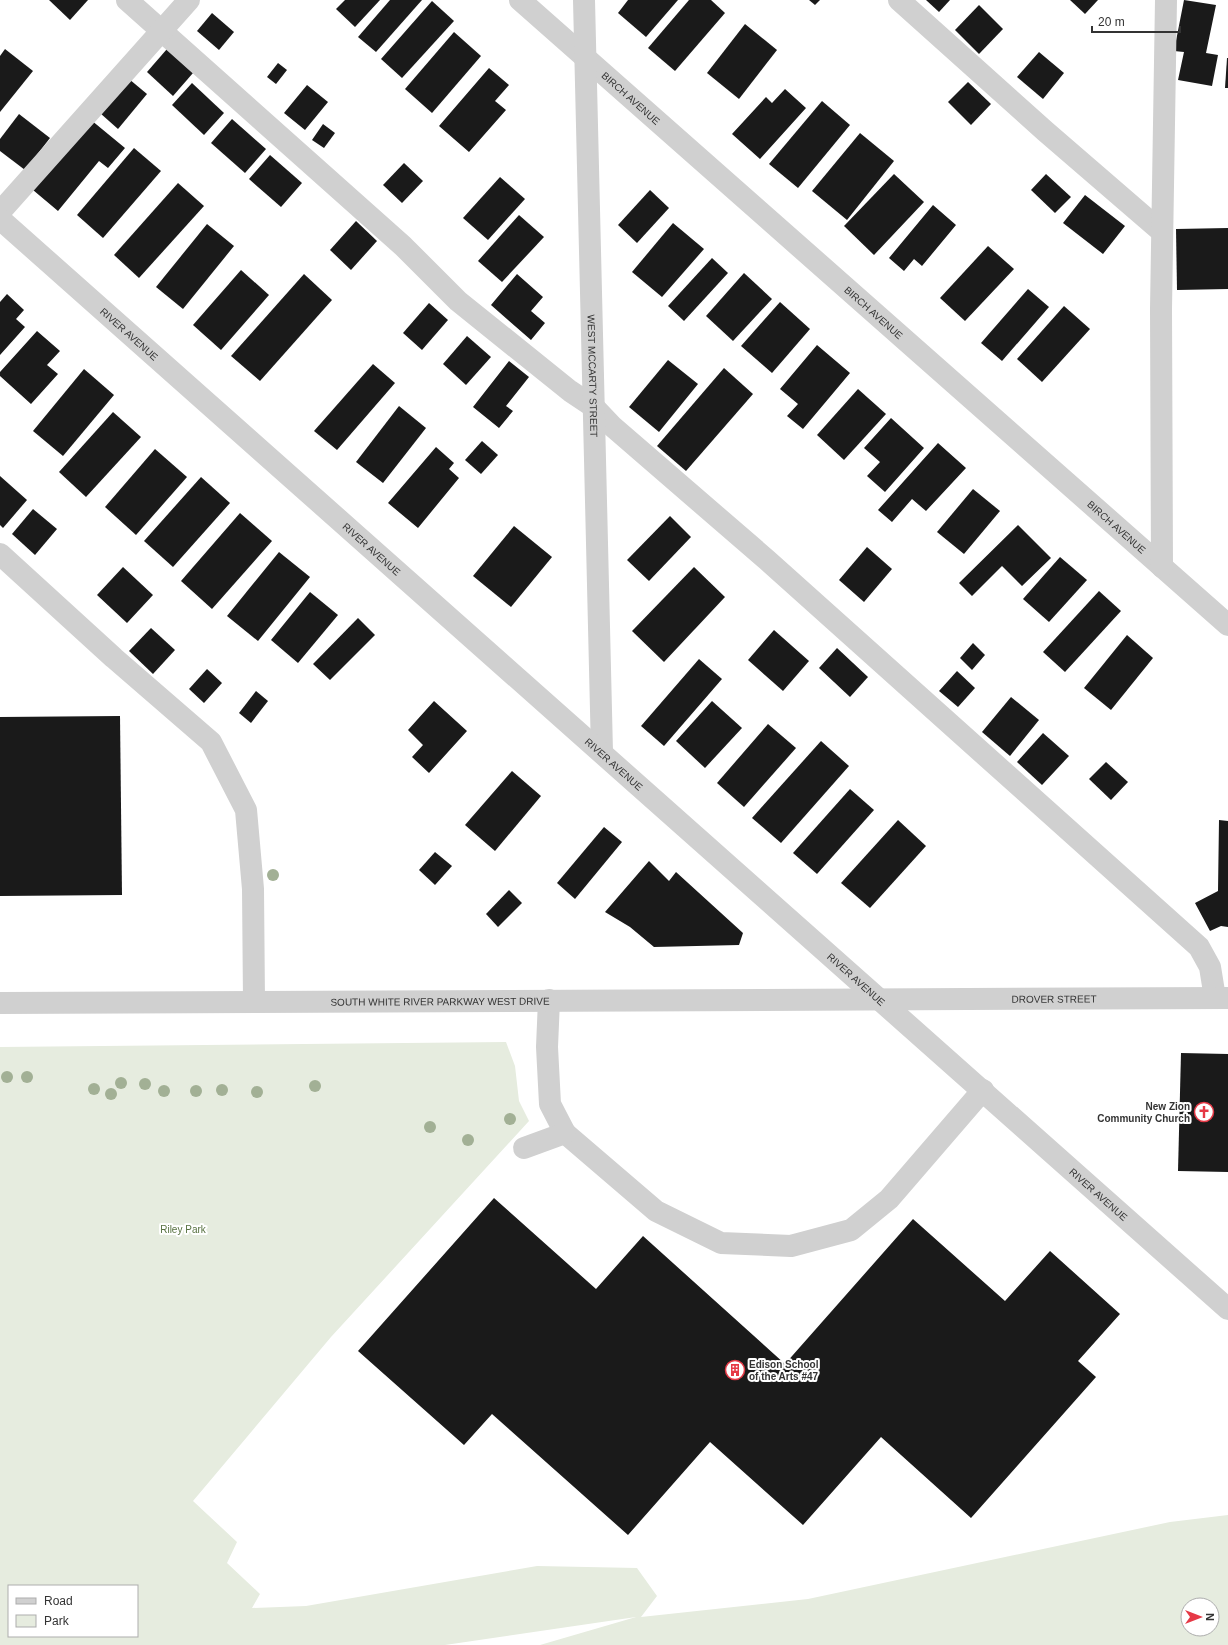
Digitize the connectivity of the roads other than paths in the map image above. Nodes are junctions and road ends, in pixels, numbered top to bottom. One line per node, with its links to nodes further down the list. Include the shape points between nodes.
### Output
1 (126, 0): 7 (street)
2 (189, 0): 7 (street)
3 (520, 0): 8 (street, BIRCH AVENUE)
4 (584, 0): 8 (street, WEST MCCARTY STREET)
5 (899, 0): 11 (street)
6 (1166, 0): 11 (street)
7 (162, 32): 9 (street); 12 (street, via 403,246 458,302 570,391)
8 (585, 58): 12 (street, WEST MCCARTY STREET); 14 (street, BIRCH AVENUE)
9 (0, 212)
10 (0, 219): 16 (street, RIVER AVENUE)
11 (1162, 232): 14 (street)
12 (594, 407): 16 (street, WEST MCCARTY STREET); 18 (street, via 612,426 1199,947)
13 (0, 554): 20 (street, via 211,742 246,810 253,889)
14 (1162, 567): 15 (street, BIRCH AVENUE)
15 (1228, 625)
16 (602, 752): 17 (street, RIVER AVENUE)
17 (880, 998): 18 (street, DROVER STREET); 19 (street, SOUTH WHITE RIVER PARKWAY WEST DRIVE); 22 (street, RIVER AVENUE)
18 (1222, 998)
19 (550, 1000): 20 (street, SOUTH WHITE RIVER PARKWAY WEST DRIVE); 23 (street, via 547,1047 550,1104)
20 (254, 1002): 21 (street, SOUTH WHITE RIVER PARKWAY WEST DRIVE)
21 (0, 1003)
22 (983, 1090): 23 (street, via 889,1200 851,1230 791,1246 721,1243 656,1212); 25 (street, RIVER AVENUE)
23 (565, 1133): 24 (street)
24 (524, 1148)
25 (1228, 1308)

